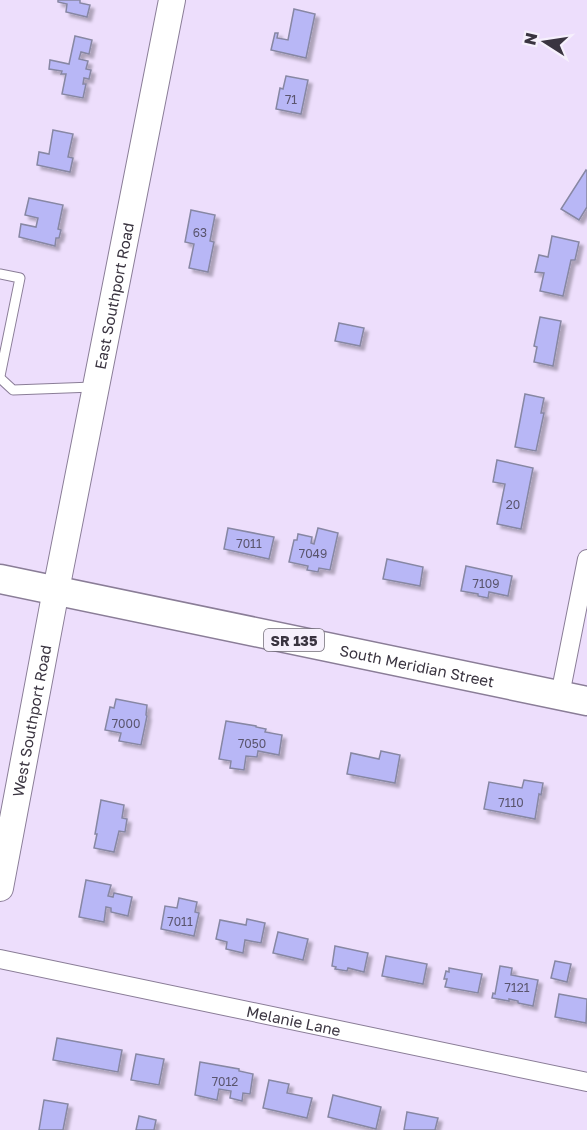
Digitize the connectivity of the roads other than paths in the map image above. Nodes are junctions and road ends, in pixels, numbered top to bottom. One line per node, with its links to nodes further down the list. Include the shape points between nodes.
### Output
1 (172, 0): 4 (main road, East Southport Road)
2 (0, 274): 3 (lane, via 20,278)
3 (0, 377): 4 (lane, via 13,390)
4 (96, 387): 7 (main road, East Southport Road)
5 (587, 559): 8 (street)
6 (0, 579): 7 (main road, South Meridian Street / SR 135)
7 (56, 590): 8 (main road, South Meridian Street / SR 135); 10 (main road, West Southport Road)
8 (560, 695): 9 (main road, South Meridian Street / SR 135)
9 (587, 701)
10 (0, 888)
11 (0, 959): 12 (street, Melanie Lane)
12 (587, 1082)

